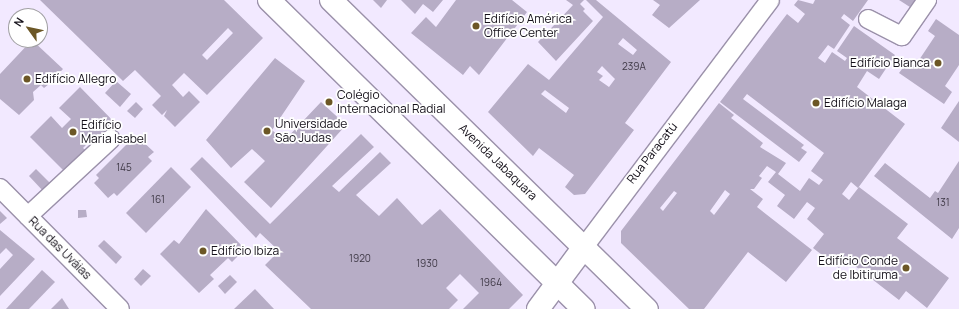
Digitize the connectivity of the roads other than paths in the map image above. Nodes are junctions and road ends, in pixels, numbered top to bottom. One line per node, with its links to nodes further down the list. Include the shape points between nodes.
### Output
1 (269, 0): 10 (main road)
2 (331, 0): 9 (main road, Avenida Jabaquara)
3 (770, 0): 9 (street, Rua Paracatú)
4 (927, 0): 5 (street, via 902,36)
5 (868, 19)
6 (111, 139): 8 (street)
7 (0, 188): 8 (street, Rua das Uváias)
8 (28, 216): 11 (street, Rua das Uváias)
9 (584, 247): 10 (main road, Rua Paracatú); 14 (main road, Avenida Jabaquara)
10 (559, 285): 12 (main road, Rua Paracatú); 13 (main road)
11 (120, 309)
12 (538, 309)
13 (583, 309)
14 (647, 309)

